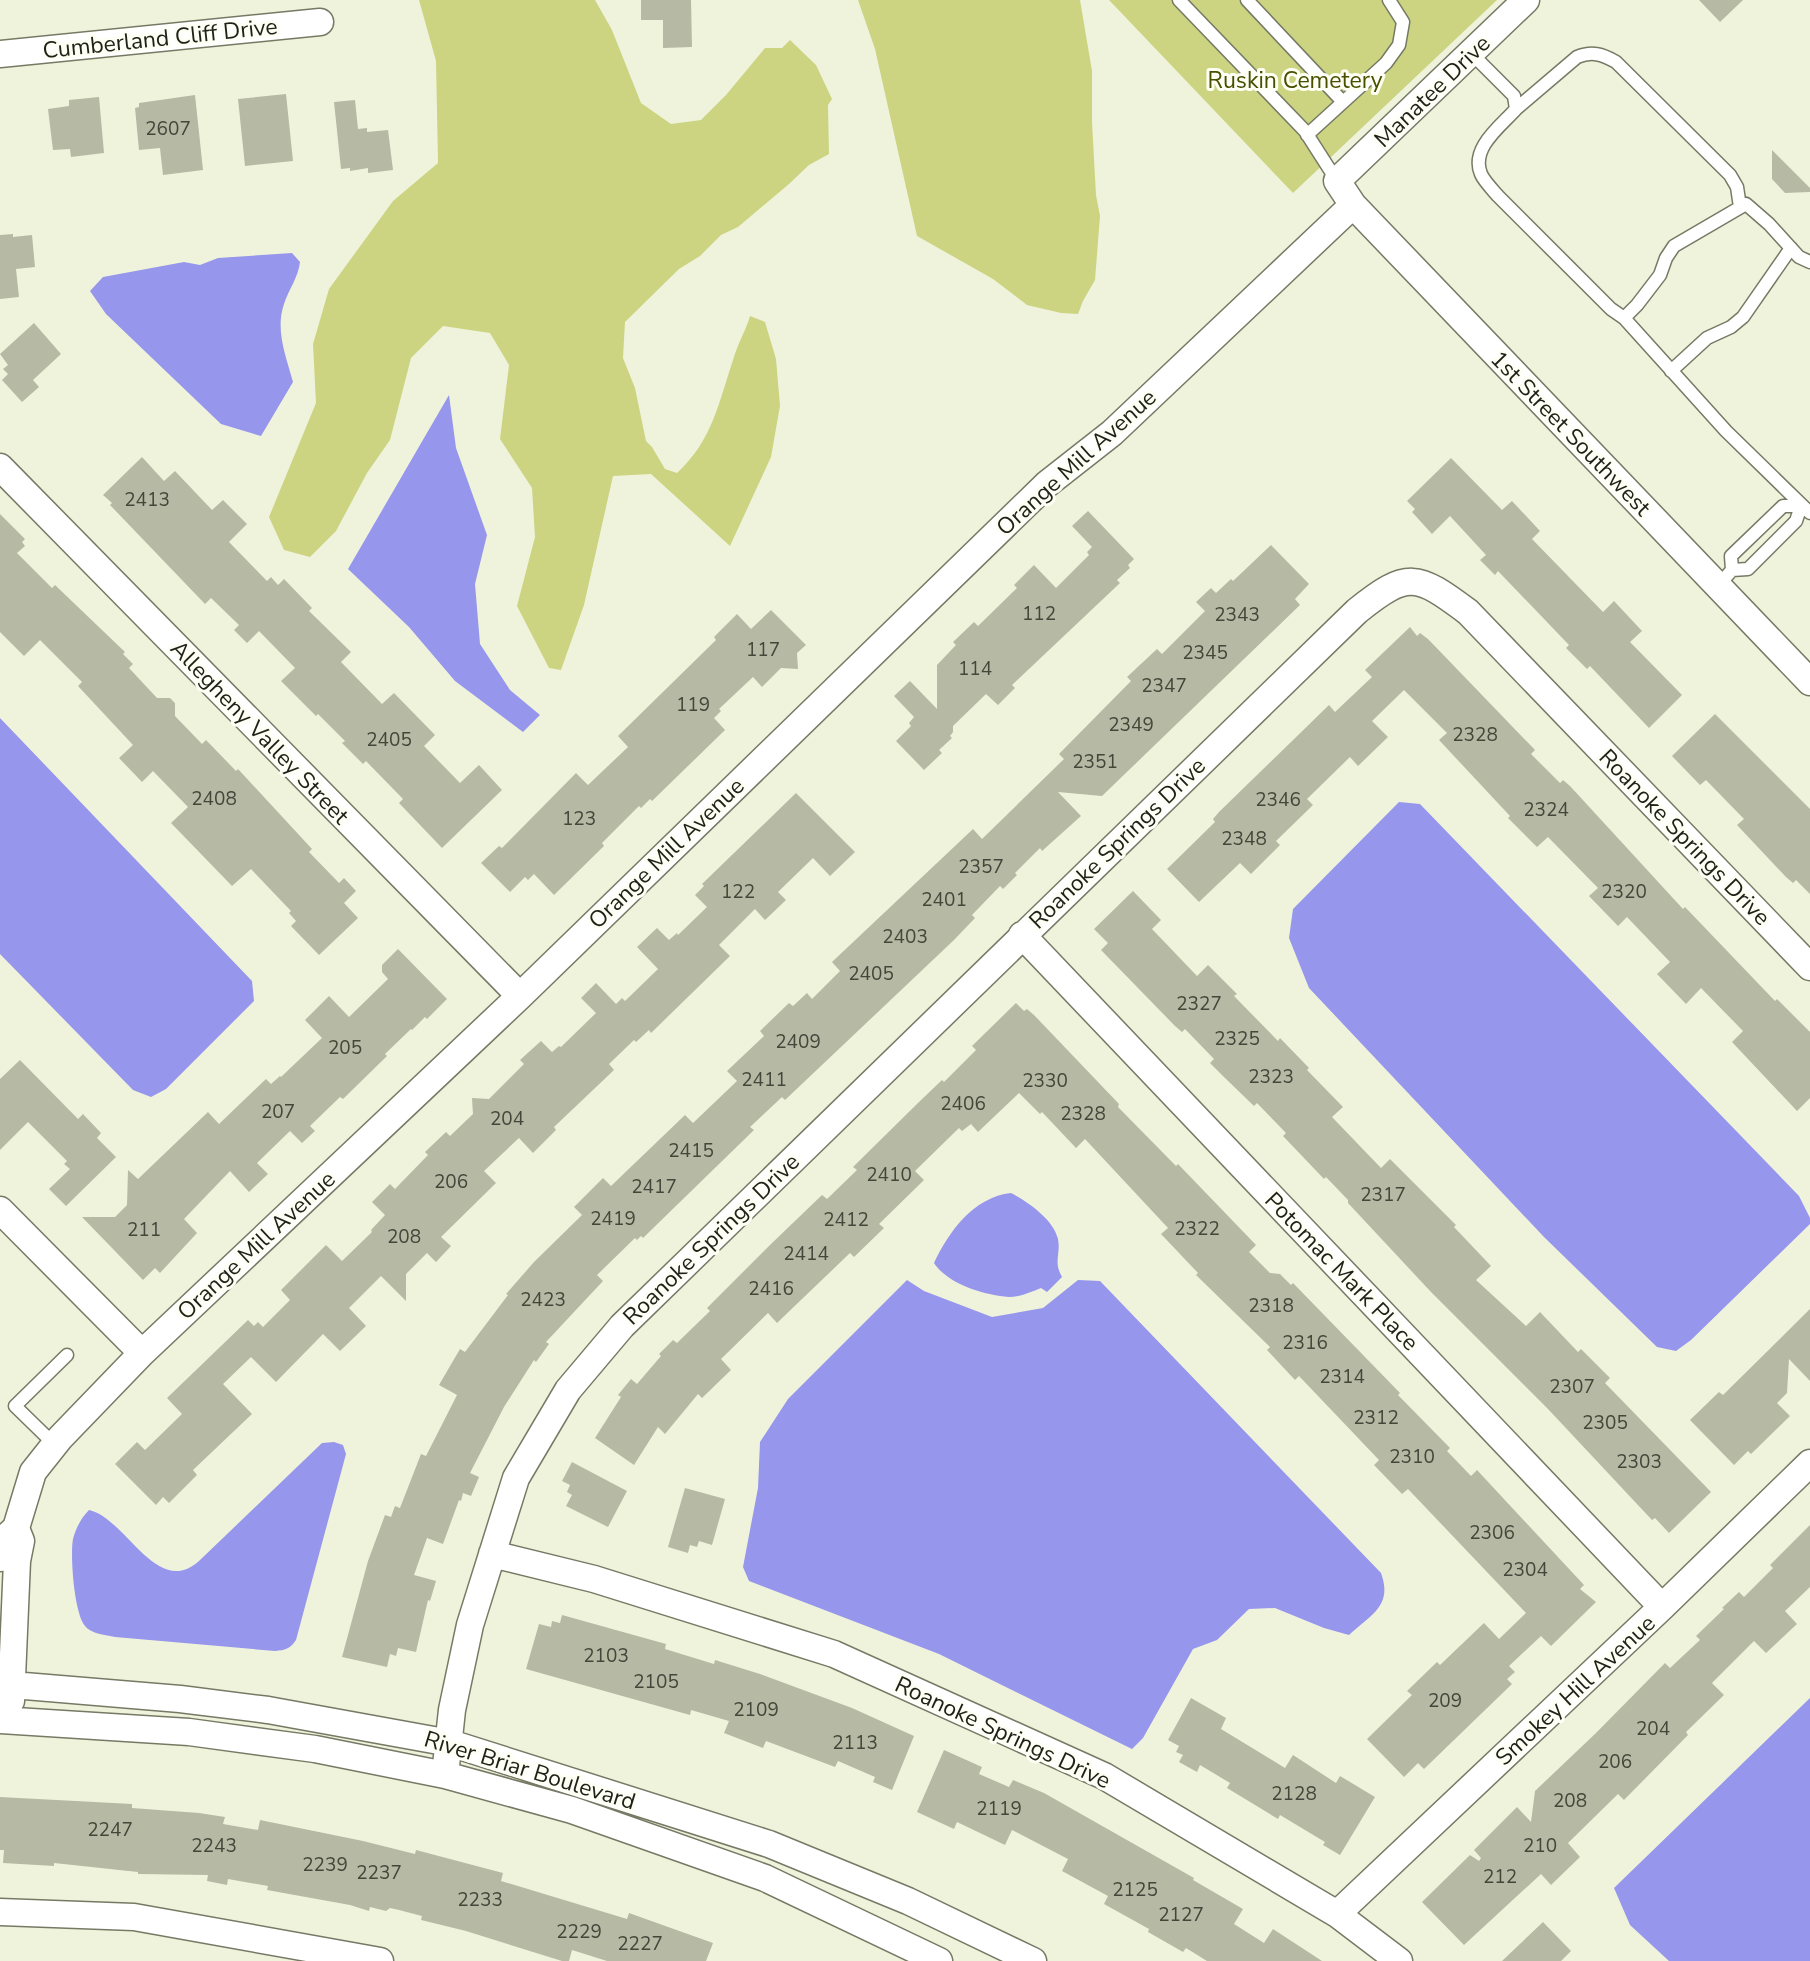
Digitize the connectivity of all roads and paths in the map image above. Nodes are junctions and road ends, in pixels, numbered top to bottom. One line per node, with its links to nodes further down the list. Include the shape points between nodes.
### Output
1 (1179, 0): 10 (lane)
2 (1247, 0): 8 (lane)
3 (1389, 0): 8 (lane, via 1404,22 1399,45)
4 (1526, 0): 6 (street, Manatee Drive)
5 (320, 22): 7 (street, Cumberland Cliff Drive)
6 (1471, 53): 9 (lane, via 1514,96); 11 (street, Manatee Drive)
7 (0, 54)
8 (1343, 102): 10 (lane)
9 (1516, 109): 13 (lane, via 1577,57 1603,55 1730,175); 16 (lane, via 1482,146 1478,160 1481,175)
10 (1307, 135): 11 (lane)
11 (1337, 181): 12 (street, 1st Street Southwest)
12 (1353, 205): 20 (street, 1st Street Southwest); 24 (street, Orange Mill Avenue, via 1112,433 1046,484)
13 (1740, 207): 14 (lane, via 1746,204); 16 (lane, via 1674,246 1660,275)
14 (1791, 248): 15 (lane); 17 (lane, via 1743,317 1707,338)
15 (1810, 261)
16 (1624, 318): 17 (lane)
17 (1671, 370): 19 (lane)
18 (0, 467): 24 (street, Allegheny Valley Street)
19 (1805, 509): 20 (lane, via 1748,569); 20 (lane, via 1783,506 1731,556)
20 (1725, 578): 21 (street, 1st Street Southwest)
21 (1808, 677)
22 (1023, 935): 23 (street, Roanoke Springs Drive, via 1357,611 1385,588 1412,579 1435,587 1468,612); 30 (street, Roanoke Springs Drive, via 613,1337 568,1390 516,1478); 32 (street, Potomac Mark Place)
23 (1810, 967)
24 (520, 996): 26 (street, Orange Mill Avenue)
25 (0, 1210): 26 (street)
26 (142, 1353): 28 (street, Orange Mill Avenue)
27 (67, 1355): 28 (lane, via 15,1406)
28 (55, 1445): 31 (street, Orange Mill Avenue, via 33,1472 16,1528 21,1541)
29 (1810, 1463): 32 (street, Smokey Hill Avenue)
30 (492, 1554): 35 (street, Roanoke Springs Drive, via 470,1625 452,1710); 38 (street, Roanoke Springs Drive, via 594,1579 834,1654 1104,1776)
31 (5, 1571): 33 (street, Orange Mill Avenue)
32 (1662, 1607): 38 (street, Smokey Hill Avenue)
33 (8, 1678): 34 (street, Orange Mill Avenue); 35 (street, River Briar Boulevard, via 268,1710)
34 (5, 1720): 36 (street, River Briar Boulevard, via 189,1732 315,1749)
35 (450, 1743): 36 (street, Roanoke Springs Drive); 41 (street, River Briar Boulevard, via 769,1844 908,1901)
36 (445, 1775): 40 (street, River Briar Boulevard, via 572,1810 765,1878)
37 (0, 1912): 39 (street, via 134,1917)
38 (1337, 1914): 42 (street, Roanoke Springs Drive)
39 (380, 1961)
40 (939, 1961)
41 (1033, 1961)
42 (1399, 1961)

